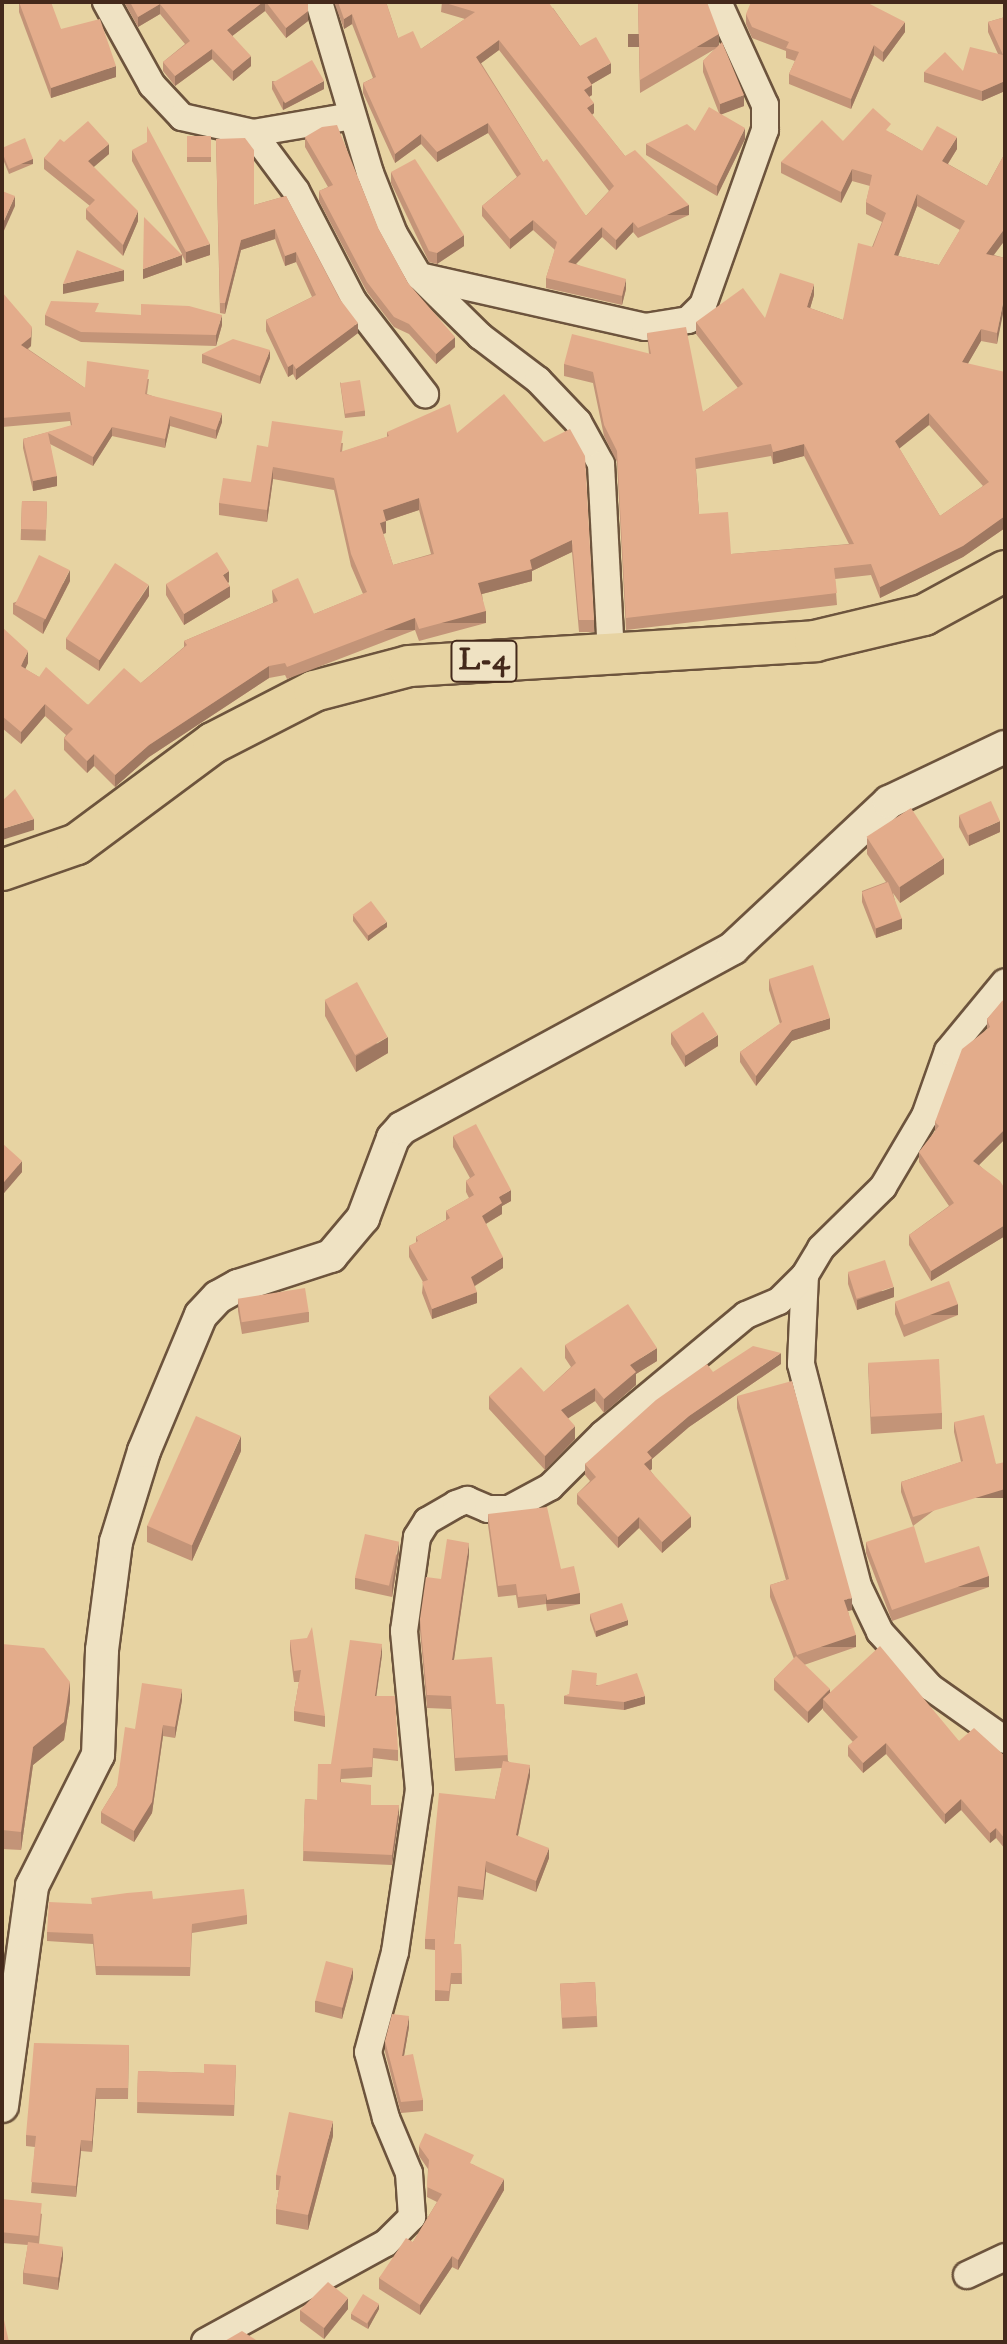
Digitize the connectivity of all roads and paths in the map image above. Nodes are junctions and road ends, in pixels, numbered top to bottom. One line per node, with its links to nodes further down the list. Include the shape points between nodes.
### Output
1 (106, 2): 5 (street, via 152,85 182,117)
2 (319, 2): 4 (street)
3 (718, 2): 6 (street, via 765,105 765,130 703,305 688,320 645,327)
4 (352, 116): 5 (street); 6 (street, via 394,234)
5 (253, 133): 7 (street, via 296,191 353,301)
6 (419, 276): 9 (street, via 480,336 538,380 578,422 601,464)
7 (425, 394)
8 (1005, 571): 9 (main road, L-4, via 924,615 815,641)
9 (611, 652): 11 (main road, L-4, via 409,666 314,691 213,743 77,844)
10 (1005, 747): 15 (street, via 889,802 733,948 402,1128 393,1138 363,1218 331,1256 238,1286 201,1315 149,1438 116,1542 102,1650 98,1755 32,1886)
11 (2, 870)
12 (1005, 982): 13 (street, via 948,1051 925,1116 883,1187 821,1248)
13 (805, 1275): 14 (street, via 801,1364 858,1586 880,1632 930,1687); 18 (street, via 779,1301 734,1325 603,1434 550,1487 509,1509 488,1509 467,1500 456,1504 427,1521 417,1537 404,1631 419,1790 395,1952 368,2052 386,2118 409,2173 412,2217 386,2243)
14 (1005, 1740)
15 (2, 2106)
16 (1005, 2257): 17 (street)
17 (967, 2275)
18 (205, 2342)

